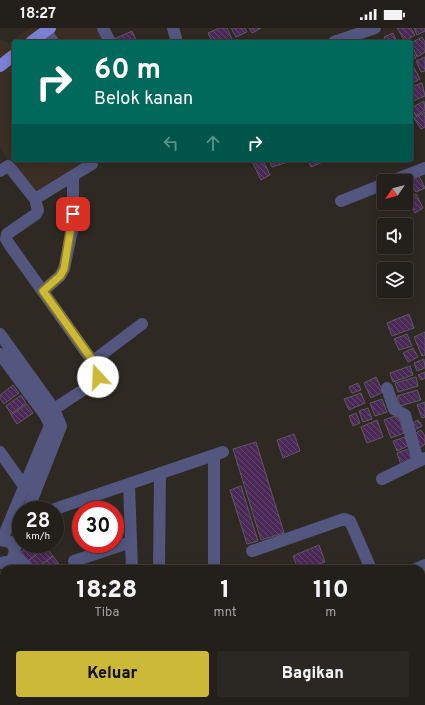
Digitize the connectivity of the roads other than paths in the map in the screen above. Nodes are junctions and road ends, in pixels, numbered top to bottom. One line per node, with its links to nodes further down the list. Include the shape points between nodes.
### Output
1 (104, 28): 7 (street)
2 (173, 28): 8 (street)
3 (375, 28): 9 (street)
4 (48, 30): 5 (main road); 6 (street)
5 (34, 40)
6 (52, 40)
7 (109, 40)
8 (176, 40)
9 (340, 40)
10 (12, 57): 11 (main road)
11 (0, 66)
12 (92, 164): 16 (street)
13 (425, 168): 15 (street)
14 (0, 171): 18 (street, via 8,166)
15 (410, 174)
16 (73, 176): 18 (street); 20 (street, via 73,226 64,269)
17 (377, 187): 19 (street)
18 (35, 200): 20 (street, via 38,210 36,214 7,234 6,239)
19 (341, 202)
20 (43, 291): 24 (street)
21 (142, 324): 24 (street)
22 (0, 334): 26 (street)
23 (0, 354): 26 (street)
24 (93, 361): 26 (street, via 98,369 98,377)
25 (387, 388): 28 (street, via 394,409 405,415)
26 (49, 412): 32 (street, via 50,425); 33 (street, via 61,426)
27 (0, 452): 32 (street)
28 (422, 459): 30 (street)
29 (160, 473): 31 (street); 42 (street); 43 (street, via 218,453)
30 (382, 479)
31 (129, 484): 34 (street); 36 (street)
32 (24, 486): 35 (street)
33 (32, 501)
34 (64, 506)
35 (1, 540): 38 (street, via 10,542)
36 (131, 542): 39 (street); 41 (street)
37 (252, 550): 44 (street, via 344,519 350,521)
38 (12, 559): 40 (street)
39 (74, 561)
40 (22, 565)
41 (132, 565)
42 (159, 565)
43 (214, 565)
44 (369, 565)

